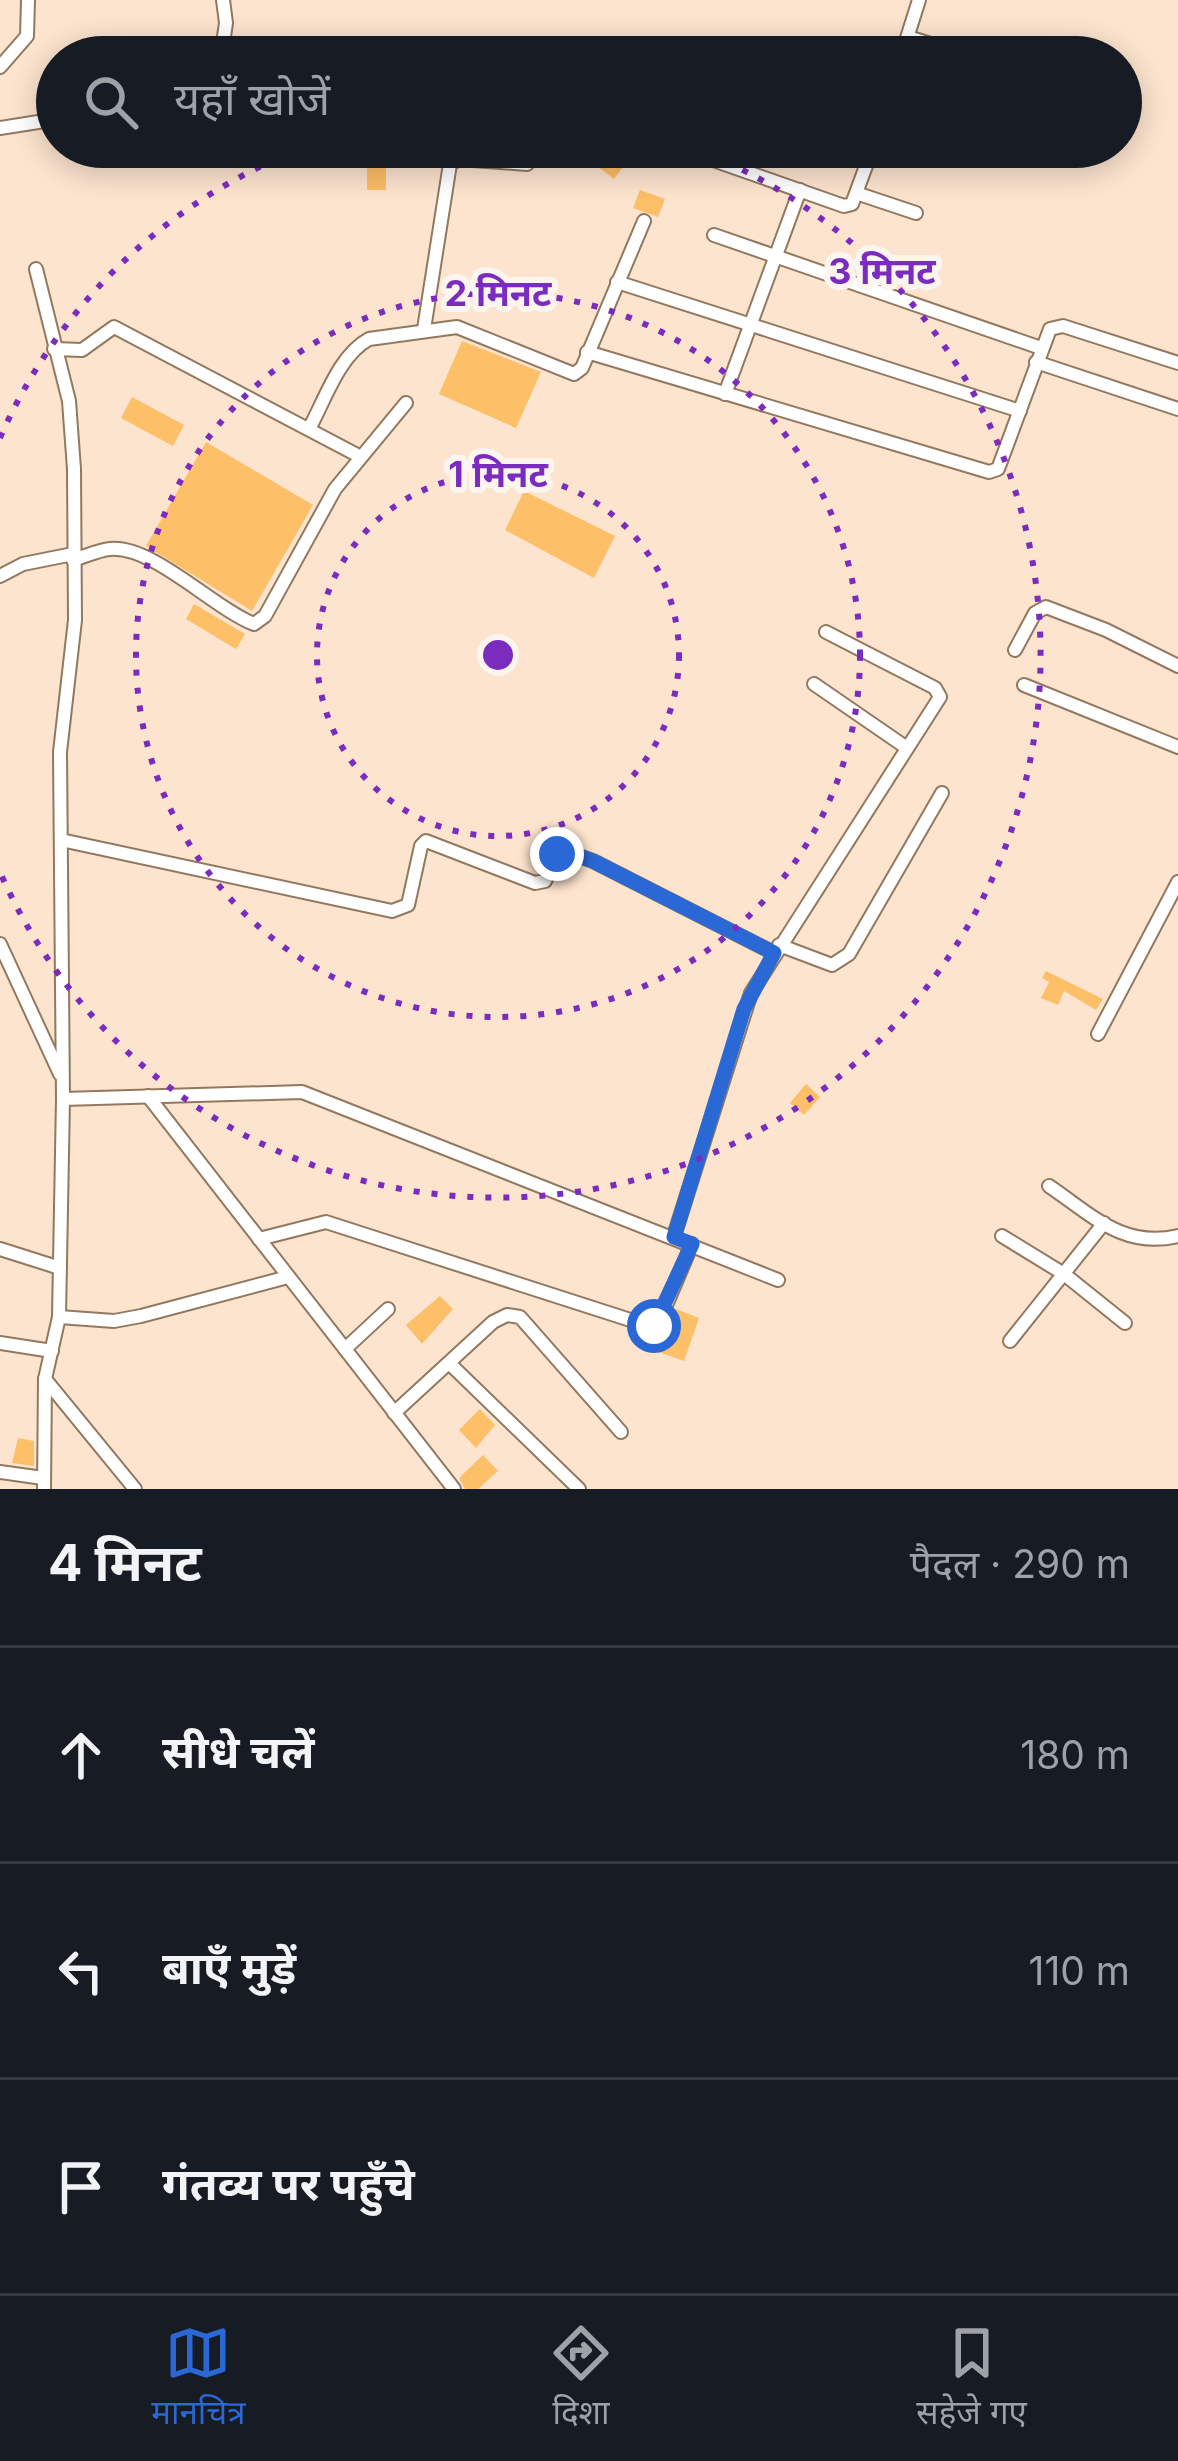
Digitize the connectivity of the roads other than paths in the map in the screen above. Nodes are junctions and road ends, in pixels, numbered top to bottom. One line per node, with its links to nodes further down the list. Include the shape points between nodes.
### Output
1 (28, 0): 6 (street, via 27,36)
2 (224, 0): 4 (street)
3 (919, 0): 5 (street)
4 (224, 36)
5 (909, 36)
6 (0, 67)
7 (36, 122): 8 (street)
8 (0, 128)
9 (449, 168): 21 (street)
10 (736, 168): 12 (street)
11 (867, 168): 13 (street)
12 (800, 190): 13 (street, via 844,206); 17 (street)
13 (859, 194): 14 (street)
14 (916, 213)
15 (644, 220): 19 (street)
16 (714, 236): 17 (street)
17 (776, 257): 20 (street); 24 (street)
18 (36, 269): 22 (street)
19 (617, 281): 20 (street); 23 (street)
20 (752, 325): 26 (street); 29 (street)
21 (424, 329): 23 (street, via 472,330 574,374); 30 (street, via 357,345)
22 (53, 349): 30 (street, via 82,350 114,327); 32 (street, via 69,400)
23 (587, 352): 26 (street)
24 (1038, 355): 25 (street, via 1050,328 1063,326); 28 (street); 29 (street)
25 (1178, 363)
26 (725, 394): 29 (street, via 989,472 998,470)
27 (406, 404): 31 (street)
28 (1178, 409)
29 (1020, 411)
30 (309, 429): 31 (street)
31 (361, 457): 32 (street, via 254,624 126,550)
32 (73, 557): 33 (street); 42 (street)
33 (0, 576)
34 (826, 632): 40 (street, via 939,692)
35 (1015, 650): 36 (street, via 1046,608)
36 (1178, 666)
37 (814, 684): 40 (street)
38 (1024, 685): 39 (street)
39 (1178, 747)
40 (907, 748): 45 (street)
41 (942, 793): 45 (street, via 849,954 832,965)
42 (61, 840): 45 (street, via 392,911 408,905 426,842 535,883 565,851); 47 (street)
43 (1178, 882): 46 (street)
44 (0, 944): 47 (street)
45 (777, 949): 53 (street, via 744,1009)
46 (1098, 1034)
47 (63, 1081): 49 (street)
48 (148, 1096): 49 (street); 53 (street, via 302,1092); 55 (street)
49 (63, 1099): 58 (street)
50 (1048, 1186): 51 (street)
51 (1104, 1223): 52 (street, via 1144,1241); 59 (street)
52 (1178, 1235)
53 (674, 1237): 56 (street)
54 (1002, 1237): 59 (street)
55 (259, 1239): 56 (street, via 338,1225 649,1326 658,1324); 60 (street)
56 (692, 1244): 61 (street)
57 (0, 1250): 58 (street)
58 (60, 1268): 63 (street)
59 (1064, 1274): 64 (street); 65 (street)
60 (288, 1276): 63 (street, via 114,1321); 67 (street)
61 (778, 1280)
62 (388, 1309): 67 (street)
63 (59, 1317): 68 (street)
64 (1125, 1324)
65 (1010, 1341)
66 (0, 1343): 68 (street)
67 (345, 1349): 71 (street)
68 (52, 1351): 70 (street)
69 (449, 1364): 71 (street); 72 (street, via 494,1322 520,1317); 77 (street)
70 (45, 1379): 74 (street); 75 (street)
71 (394, 1412): 76 (street)
72 (621, 1432)
73 (0, 1472): 74 (street)
74 (43, 1484)
75 (135, 1489)
76 (454, 1489)
77 (579, 1489)

